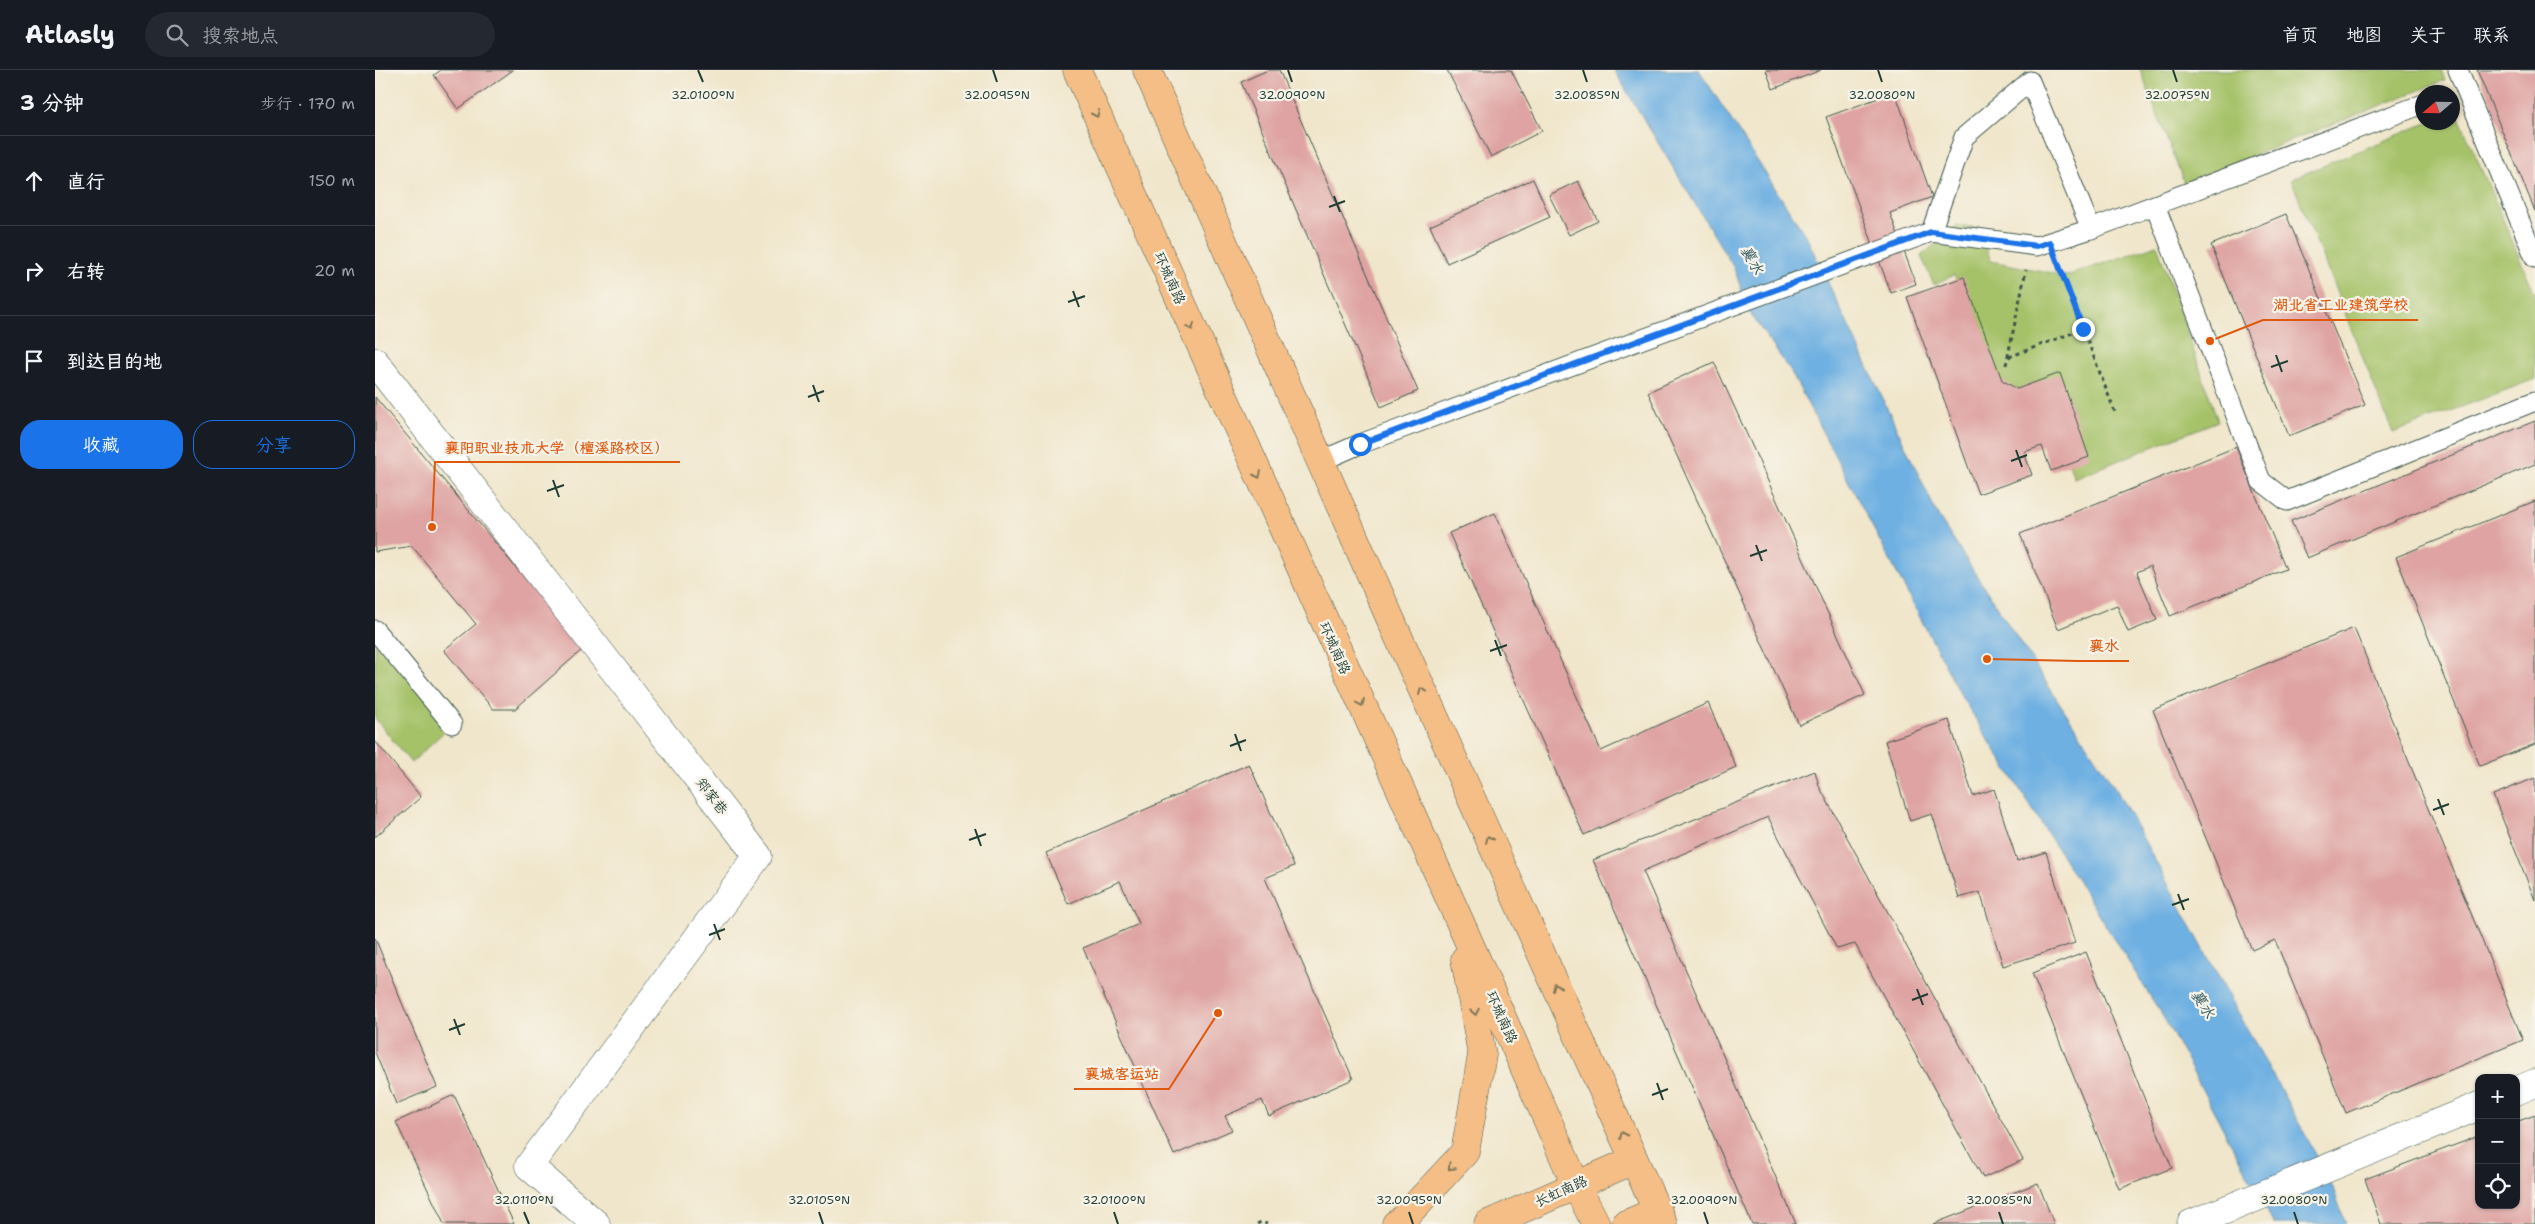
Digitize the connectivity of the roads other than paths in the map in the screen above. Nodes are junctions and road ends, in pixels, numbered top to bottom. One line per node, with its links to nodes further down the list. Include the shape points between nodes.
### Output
1 (1077, 70): 17 (highway, 环城南路, one-way to 17)
2 (1147, 70): 14 (highway)
3 (2458, 70): 5 (lane)
4 (2028, 75): 9 (lane); 10 (lane, via 1964,137)
5 (2459, 85)
6 (2460, 92): 11 (lane)
7 (2415, 107): 8 (lane)
8 (2155, 205): 9 (lane); 13 (lane, via 2261,481 2287,501)
9 (2091, 229): 10 (lane, via 2031,245)
10 (1931, 232): 14 (lane)
11 (2535, 258)
12 (375, 362): 24 (street, 郑家巷, via 758,856 529,1166)
13 (2535, 401)
14 (1321, 461): 21 (highway, one-way to 14)
15 (375, 630): 16 (lane)
16 (452, 724)
17 (1456, 913): 22 (highway, 环城南路); 25 (highway, one-way to 25, via 1482,1055 1465,1152)
18 (2535, 1083): 19 (street)
19 (2520, 1089)
20 (2467, 1111): 29 (street)
21 (1634, 1160): 22 (highway, 长虹南路); 23 (highway)
22 (1576, 1184): 26 (highway, 长虹南路); 27 (highway, 环城南路)
23 (1661, 1218): 28 (highway)
24 (596, 1224)
25 (1396, 1224)
26 (1488, 1224)
27 (1596, 1224)
28 (1626, 1224)
29 (2191, 1224)

